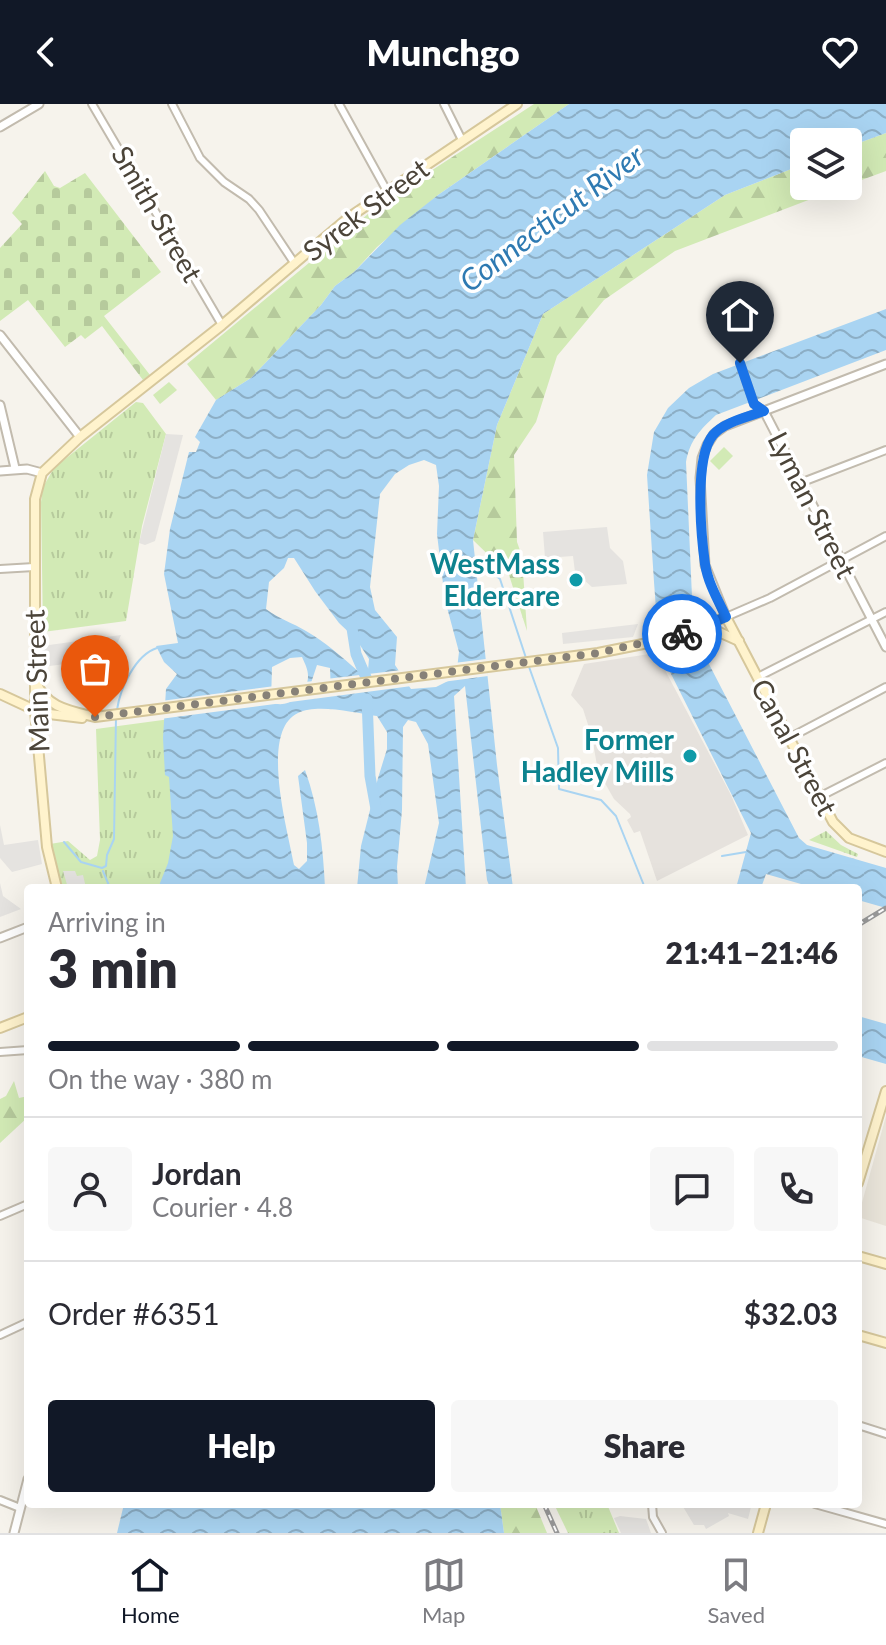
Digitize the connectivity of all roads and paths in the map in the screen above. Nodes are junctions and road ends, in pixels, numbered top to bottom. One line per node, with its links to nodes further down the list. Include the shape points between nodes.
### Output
1 (39, 104): 7 (street)
2 (92, 104): 11 (street, Smith Street)
3 (172, 104): 10 (street, via 200,158 259,210)
4 (339, 104): 9 (street)
5 (444, 104): 8 (street)
6 (517, 104): 8 (main road, Syrek Street)
7 (0, 127)
8 (462, 140): 9 (main road, Syrek Street)
9 (387, 191): 10 (main road, Syrek Street)
10 (295, 264): 11 (main road, Syrek Street)
11 (222, 325): 17 (main road, Syrek Street)
12 (0, 335): 17 (street)
13 (740, 363): 16 (street, Lyman Street, via 753,401)
14 (886, 364): 16 (street)
15 (0, 405): 19 (street)
16 (764, 411): 22 (street, Lyman Street); 28 (street, via 714,434 702,458 705,565)
17 (80, 437): 21 (main road, Syrek Street)
18 (886, 450): 22 (street)
19 (15, 468): 20 (street); 21 (street)
20 (0, 471)
21 (42, 473): 25 (main road, Main Street, via 35,499)
22 (800, 483): 24 (street, Lyman Street)
23 (886, 536): 24 (street)
24 (840, 559): 28 (street); 29 (street, Lyman Street)
25 (34, 567): 26 (street); 34 (main road, Main Street)
26 (0, 569)
27 (886, 612): 29 (street)
28 (726, 617): 30 (main road); 31 (main road, Canal Street)
29 (872, 619): 32 (street, Lyman Street); 33 (street)
30 (698, 628): 31 (main road); 38 (main road, via 598,653)
31 (739, 641): 33 (main road, Canal Street)
32 (886, 647)
33 (758, 677): 39 (main road, Canal Street)
34 (35, 678): 37 (main road, Main Street); 38 (main road, via 53,704)
35 (886, 687): 39 (street)
36 (0, 694): 37 (main road)
37 (35, 711): 38 (main road); 43 (main road, Main Street, via 47,847)
38 (95, 717)
39 (789, 738): 41 (main road, Canal Street)
40 (886, 763): 41 (street)
41 (819, 797): 42 (main road, Canal Street, via 843,833)
42 (886, 852)
43 (56, 884)
44 (24, 928): 45 (street)
45 (1, 935)
46 (24, 1019): 47 (main road)
47 (0, 1028)
48 (24, 1050): 49 (street)
49 (0, 1052)
50 (886, 1091): 51 (main road)
51 (884, 1102): 52 (main road)
52 (862, 1170)
53 (24, 1206): 54 (street)
54 (0, 1216)
55 (862, 1257): 56 (main road)
56 (886, 1264)
57 (24, 1324): 58 (street)
58 (0, 1335)
59 (862, 1336): 60 (main road)
60 (886, 1343)
61 (862, 1426): 62 (street)
62 (886, 1434)
63 (24, 1494): 65 (street)
64 (0, 1500): 65 (street)
65 (20, 1508): 70 (street)
66 (652, 1508): 71 (street)
67 (765, 1508): 72 (main road)
68 (829, 1508): 69 (street)
69 (886, 1524)
70 (14, 1533)
71 (662, 1533)
72 (758, 1533)

